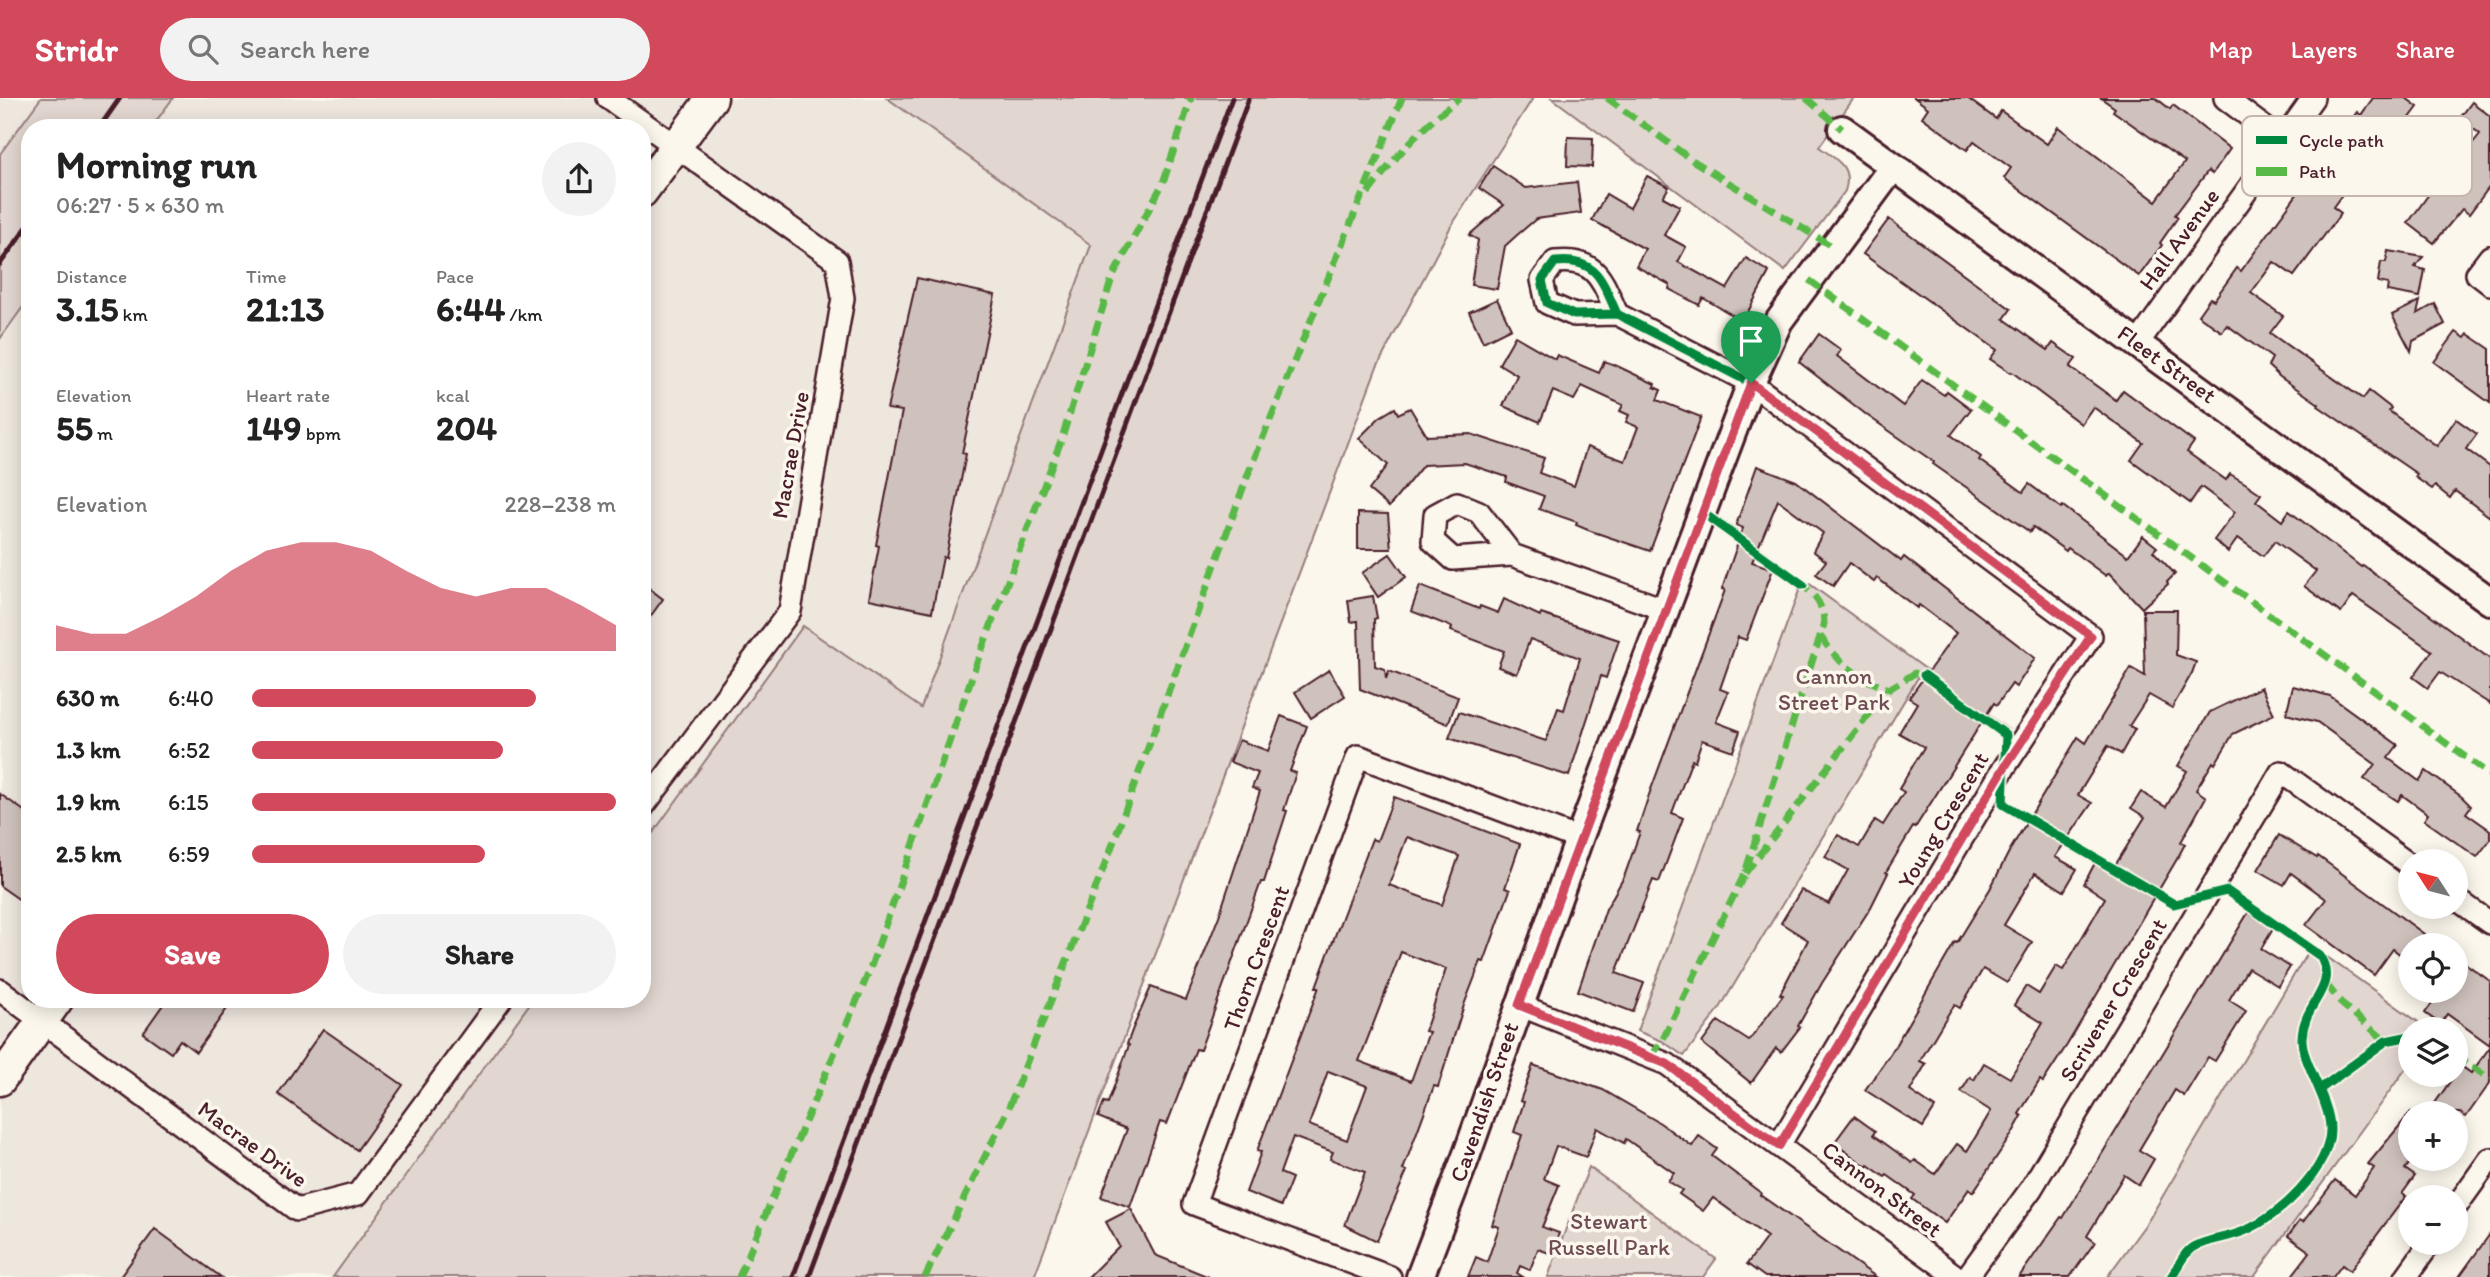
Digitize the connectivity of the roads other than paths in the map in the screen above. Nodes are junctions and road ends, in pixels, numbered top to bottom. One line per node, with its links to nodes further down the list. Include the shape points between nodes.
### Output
1 (608, 98): 7 (street, Macrae Drive)
2 (712, 98): 10 (main road)
3 (2225, 98): 5 (street)
4 (2313, 98): 6 (street, Hall Avenue)
5 (2249, 116)
6 (2300, 116)
7 (638, 119)
8 (651, 128): 10 (street, Macrae Drive)
9 (1842, 130): 11 (street, Fleet Street)
10 (676, 146): 12 (main road); 22 (street, Macrae Drive, via 837,261 843,298 790,611)
11 (1893, 167): 17 (street, Fleet Street); 18 (street, Cavendish Street, via 1779,321)
12 (651, 180)
13 (2243, 196): 17 (street, Hall Avenue)
14 (2490, 257): 15 (street, via 2477,274)
15 (2490, 284)
16 (1617, 314): 18 (street)
17 (2138, 342): 20 (street, Fleet Street)
18 (1751, 383): 21 (street, Cavendish Street); 33 (street, Young Crescent, via 2091,636 2004,768)
19 (1512, 555): 21 (street)
20 (2490, 601)
21 (1666, 610): 23 (street, Cavendish Street)
22 (651, 781)
23 (1580, 839): 29 (street, Cavendish Street); 37 (street, Thorn Crescent, via 1357,756 1194,1204)
24 (2398, 856): 40 (street, Scrivener Crescent, via 2281,772 2031,1189)
25 (2468, 907): 26 (street)
26 (2490, 923)
27 (0, 990): 28 (street, Macrae Drive)
28 (21, 998)
29 (1519, 1005): 33 (street, Cannon Street, via 1667,1064); 38 (street, Cavendish Street)
30 (495, 1008): 31 (street, Macrae Drive, via 358,1194 297,1210)
31 (50, 1010): 32 (main road)
32 (0, 1080)
33 (1779, 1146): 39 (street, Cannon Street)
34 (2490, 1159): 35 (street)
35 (2468, 1190)
36 (2422, 1255): 41 (street)
37 (1390, 1277)
38 (1420, 1277)
39 (1957, 1277)
40 (1967, 1277)
41 (2406, 1277)

